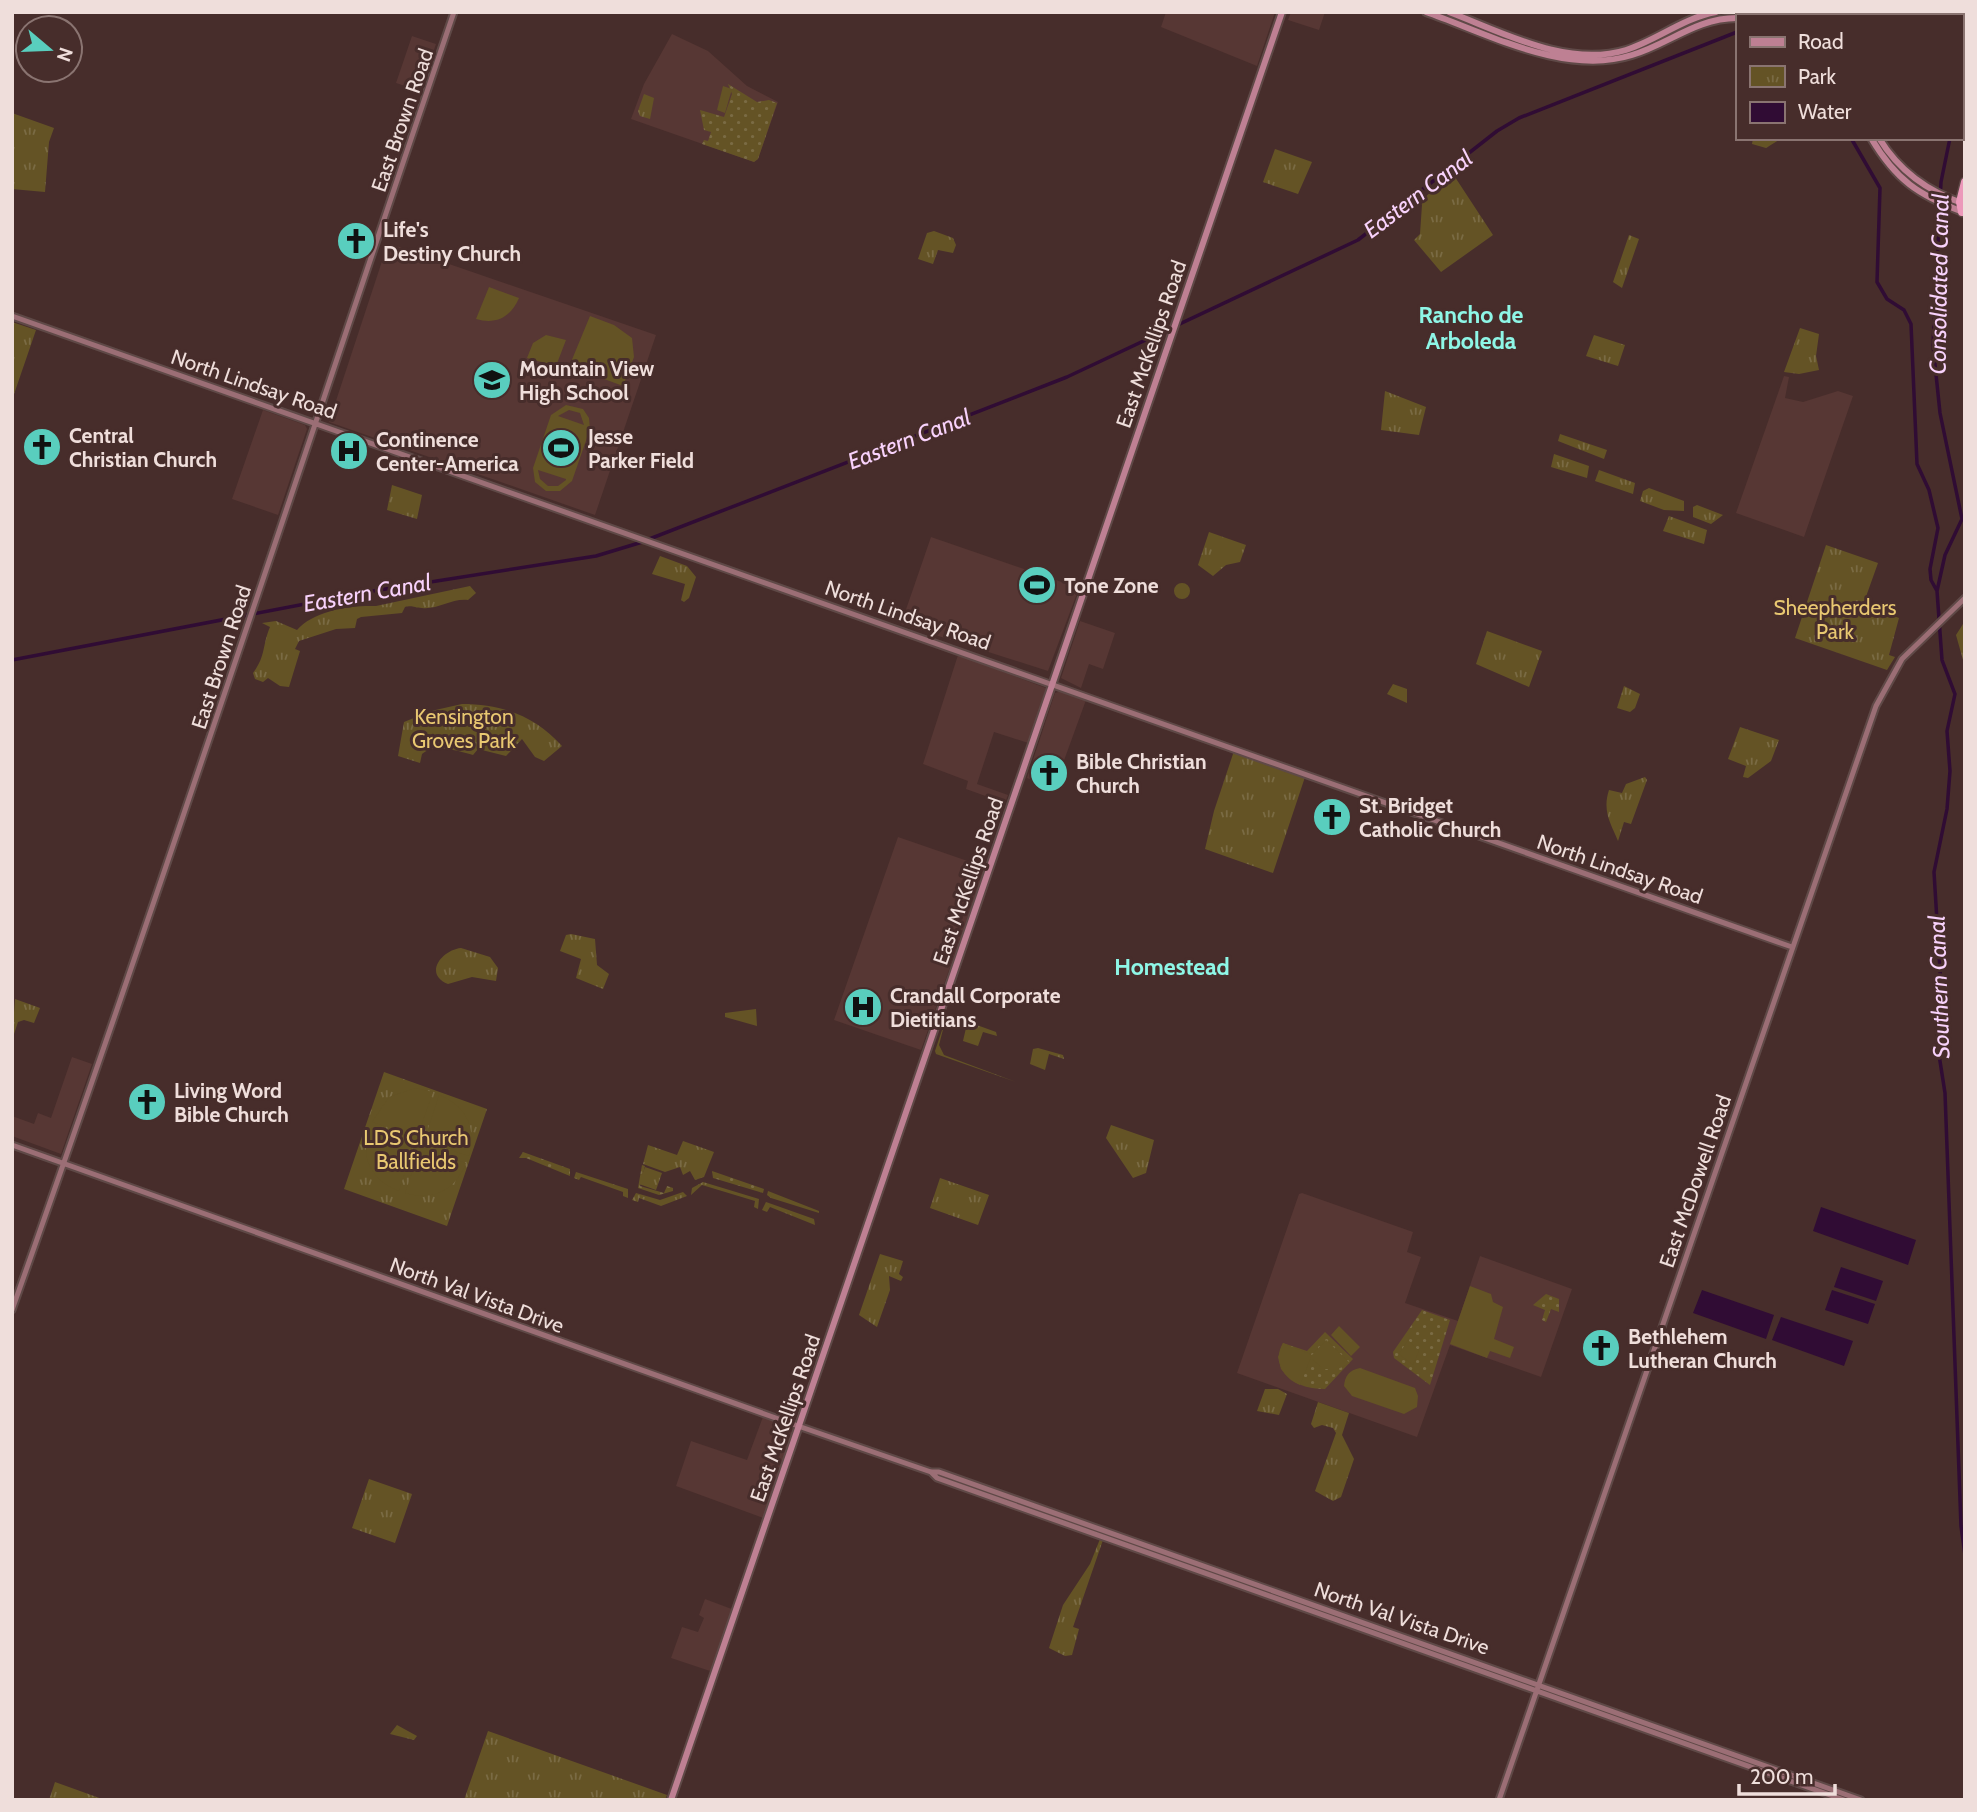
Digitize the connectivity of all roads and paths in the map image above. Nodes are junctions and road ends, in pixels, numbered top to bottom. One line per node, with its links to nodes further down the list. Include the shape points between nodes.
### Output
1 (454, 12): 12 (main road, East Brown Road)
2 (1282, 12): 14 (main road, East McKellips Road)
3 (1426, 12): 6 (main road, via 1559,59 1590,62 1634,55 1704,22)
4 (1448, 12): 5 (main road, via 1561,51 1590,55 1624,50)
5 (1716, 12)
6 (1736, 18)
7 (1872, 140): 10 (main road, via 1900,178 1947,206)
8 (1880, 140): 10 (main road, via 1898,164)
9 (1965, 182): 10 (highway)
10 (1963, 207)
11 (12, 316): 12 (main road, North Lindsay Road)
12 (315, 422): 14 (main road, North Lindsay Road); 17 (main road, East Brown Road)
13 (1965, 598): 15 (main road, East McDowell Road, via 1902,659 1880,696)
14 (1053, 684): 15 (main road, North Lindsay Road); 19 (main road, East McKellips Road)
15 (1792, 947): 20 (main road, East McDowell Road)
16 (12, 1145): 17 (main road, North Val Vista Drive)
17 (64, 1164): 18 (main road, East Brown Road); 19 (main road, North Val Vista Drive)
18 (12, 1310)
19 (801, 1427): 20 (main road, North Val Vista Drive, via 931,1472 937,1479); 21 (main road, East McKellips Road)
20 (1538, 1686): 22 (main road, East McDowell Road); 23 (main road, North Val Vista Drive); 24 (main road, North Val Vista Drive)
21 (671, 1800)
22 (1499, 1800)
23 (1844, 1800)
24 (1860, 1800)

